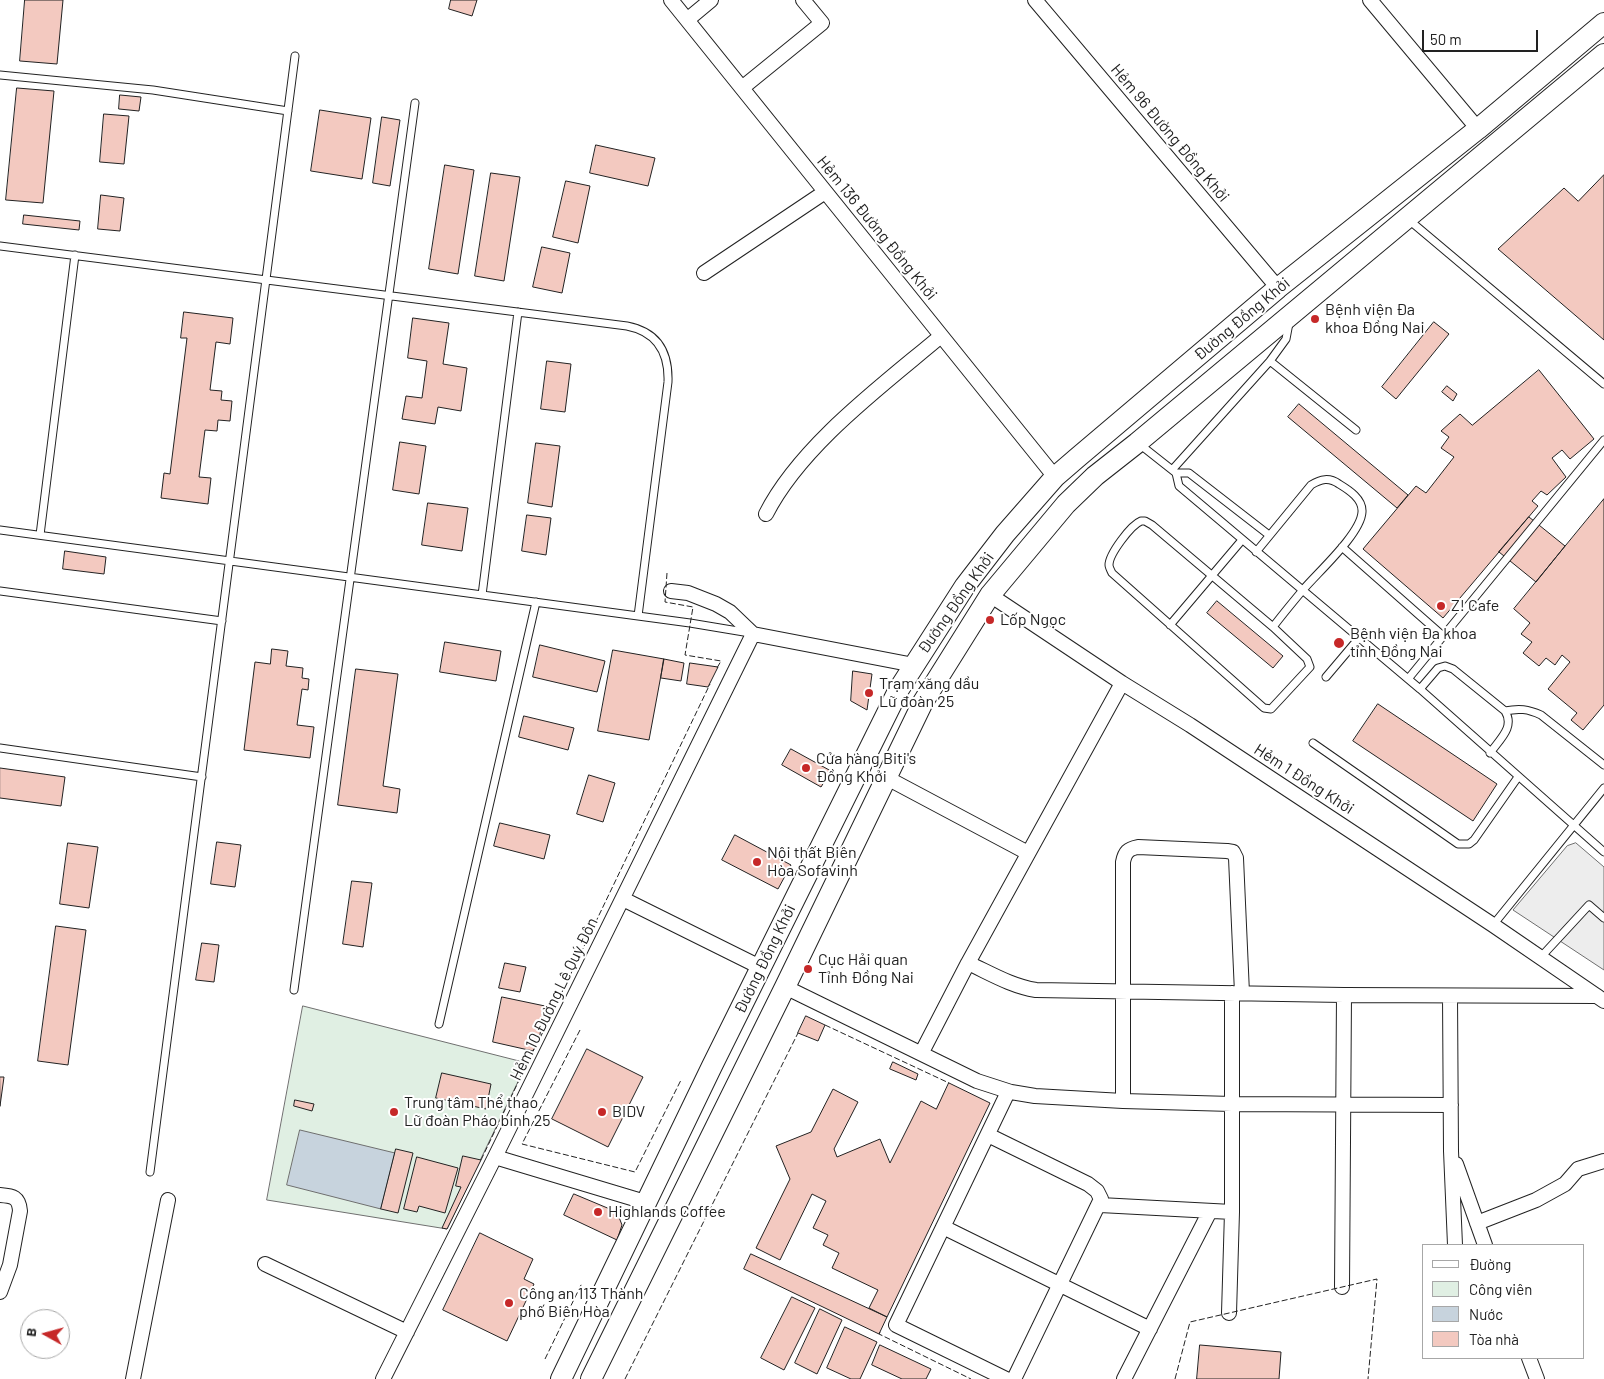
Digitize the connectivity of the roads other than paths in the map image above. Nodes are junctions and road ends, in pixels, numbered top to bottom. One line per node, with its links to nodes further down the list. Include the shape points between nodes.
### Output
1 (671, 0): 6 (street, Hẻm 136 Đường Đồng Khởi)
2 (711, 0): 6 (street)
3 (803, 0): 11 (street, via 822,24)
4 (1035, 0): 22 (street, Hẻm 96 Đường Đồng Khởi)
5 (1370, 0): 14 (street)
6 (687, 20): 11 (street, Hẻm 136 Đường Đồng Khởi)
7 (1604, 23): 14 (main road, Đường Đồng Khởi)
8 (1604, 54): 15 (main road, Đường Đồng Khởi)
9 (295, 56): 13 (lane)
10 (0, 75): 13 (lane, via 153,90)
11 (742, 88): 16 (street, Hẻm 136 Đường Đồng Khởi)
12 (415, 103): 23 (lane)
13 (288, 111): 21 (lane)
14 (1478, 129): 15 (main road); 22 (main road, Đường Đồng Khởi)
15 (1491, 149): 17 (main road, Đường Đồng Khởi)
16 (825, 192): 20 (street); 26 (street, Hẻm 136 Đường Đồng Khởi)
17 (1407, 218): 25 (main road, Đường Đồng Khởi); 28 (lane)
18 (0, 246): 19 (lane)
19 (75, 255): 21 (lane); 36 (lane)
20 (704, 273)
21 (266, 280): 23 (lane); 41 (lane)
22 (1278, 288): 33 (main road, Đường Đồng Khởi)
23 (388, 295): 24 (lane); 43 (lane)
24 (518, 312): 47 (lane); 50 (lane, via 636,328 652,337 663,351 668,382)
25 (1292, 314): 27 (lane, via 1286,339); 31 (main road, Đường Đồng Khởi)
26 (941, 336): 33 (street, Hẻm 136 Đường Đồng Khởi); 34 (street, via 848,414 800,465 775,496)
27 (1270, 361): 29 (lane); 32 (lane)
28 (1604, 384)
29 (1356, 430)
30 (1604, 440): 55 (lane)
31 (1137, 443): 32 (lane); 48 (main road, Đường Đồng Khởi, via 1066,504)
32 (1174, 472): 37 (lane, via 1189,474); 38 (lane, via 1179,486)
33 (1055, 477): 57 (main road, Đường Đồng Khởi, via 965,586)
34 (766, 514)
35 (0, 530): 36 (lane)
36 (40, 535): 41 (lane)
37 (1269, 535): 39 (lane, via 1311,485 1329,479 1358,498 1361,505 1360,520); 40 (lane)
38 (1242, 540): 40 (lane); 42 (lane)
39 (1342, 547): 46 (lane); 55 (lane)
40 (1256, 552): 46 (lane)
41 (230, 561): 43 (lane); 51 (lane)
42 (1211, 575): 52 (lane); 52 (lane, via 1152,525 1145,521 1136,523 1117,547 1109,566 1112,573); 53 (lane)
43 (350, 577): 47 (lane); 82 (lane)
44 (0, 591): 51 (lane)
45 (672, 591): 54 (street, via 688,593 716,604 730,612)
46 (1302, 591): 53 (lane); 56 (lane)
47 (482, 595): 49 (lane)
48 (990, 596): 58 (main road, Đường Đồng Khởi); 61 (street, Hẻm 1 Đồng Khởi)
49 (536, 602): 50 (lane); 88 (lane)
50 (638, 616): 54 (lane)
51 (222, 621): 68 (lane)
52 (1170, 625): 53 (lane, via 1264,708 1271,709 1310,667 1307,659)
53 (1273, 627)
54 (753, 634): 57 (street); 75 (street, Hẻm 10 Đường Lê Quý Đôn)
55 (1443, 636): 60 (lane)
56 (1359, 638): 59 (lane); 60 (lane)
57 (914, 665): 58 (main road); 80 (main road, Đường Đồng Khởi)
58 (939, 677): 70 (main road, Đường Đồng Khởi, via 923,702)
59 (1326, 677)
60 (1408, 679): 62 (lane)
61 (1122, 683): 74 (street); 77 (street, Hẻm 1 Đồng Khởi)
62 (1420, 689): 63 (lane, via 1438,668 1445,666); 66 (lane)
63 (1505, 711): 66 (lane, via 1509,717 1508,728); 67 (lane, via 1517,708 1541,715)
64 (1313, 743): 69 (lane, via 1458,844 1469,844 1474,840)
65 (0, 748): 68 (lane)
66 (1490, 752): 69 (lane)
67 (1604, 766)
68 (202, 777): 101 (lane)
69 (1518, 777): 72 (lane)
70 (887, 778): 74 (street); 81 (main road, Đường Đồng Khởi)
71 (1604, 788): 72 (lane)
72 (1573, 825): 73 (lane); 77 (lane)
73 (1604, 852)
74 (1028, 853): 79 (street)
75 (623, 899): 80 (street); 99 (street, Hẻm 10 Đường Lê Quý Đôn)
76 (1604, 918): 78 (lane, via 1589,905)
77 (1493, 925): 78 (street, Hẻm 1 Đồng Khởi)
78 (1540, 958): 87 (street, Hẻm 1 Đồng Khởi)
79 (968, 962): 83 (street, via 1021,987); 89 (street)
80 (760, 967): 90 (main road, Đường Đồng Khởi)
81 (785, 987): 89 (street); 91 (main road, Đường Đồng Khởi)
82 (294, 990)
83 (1123, 993): 84 (street); 84 (street, via 1123,862 1129,848 1138,846 1233,852 1236,858); 93 (street)
84 (1237, 993): 85 (street); 94 (street)
85 (1344, 995): 86 (street); 95 (street)
86 (1450, 996): 87 (street); 96 (street)
87 (1600, 999)
88 (438, 1024)
89 (922, 1052): 92 (street)
90 (705, 1079): 91 (main road); 104 (main road, Đường Đồng Khởi)
91 (733, 1092): 123 (main road, Đường Đồng Khởi)
92 (1008, 1092): 93 (street); 97 (street)
93 (1123, 1101): 94 (street)
94 (1232, 1104): 95 (street); 107 (street)
95 (1343, 1105): 96 (street); 114 (street)
96 (1451, 1105): 98 (street)
97 (988, 1135): 105 (street, via 1088,1184 1100,1194); 109 (street)
98 (1451, 1151): 108 (street); 110 (street)
99 (495, 1157): 104 (street); 118 (street, Hẻm 10 Đường Lê Quý Đôn)
100 (1604, 1161): 108 (street, via 1578,1169 1565,1184 1536,1200)
101 (150, 1172)
102 (0, 1194): 115 (street, via 14,1198 20,1204 10,1265)
103 (168, 1200): 120 (street)
104 (645, 1202): 122 (main road, Đường Đồng Khởi)
105 (1100, 1205): 106 (street); 113 (street)
106 (1210, 1211): 107 (street); 117 (street)
107 (1232, 1212): 116 (street)
108 (1477, 1223): 111 (street)
109 (943, 1228): 113 (street); 124 (street, via 896,1325)
110 (1455, 1244)
111 (1485, 1244)
112 (264, 1264): 118 (street)
113 (1060, 1285): 117 (street); 125 (street)
114 (1342, 1287)
115 (0, 1292)
116 (1230, 1313)
117 (1150, 1330): 126 (street)
118 (407, 1332): 121 (street, Hẻm 10 Đường Lê Quý Đôn)
119 (1528, 1359): 127 (street)
120 (133, 1379)
121 (383, 1379)
122 (561, 1379)
123 (591, 1379)
124 (1006, 1379)
125 (1014, 1379)
126 (1124, 1379)
127 (1537, 1379)

